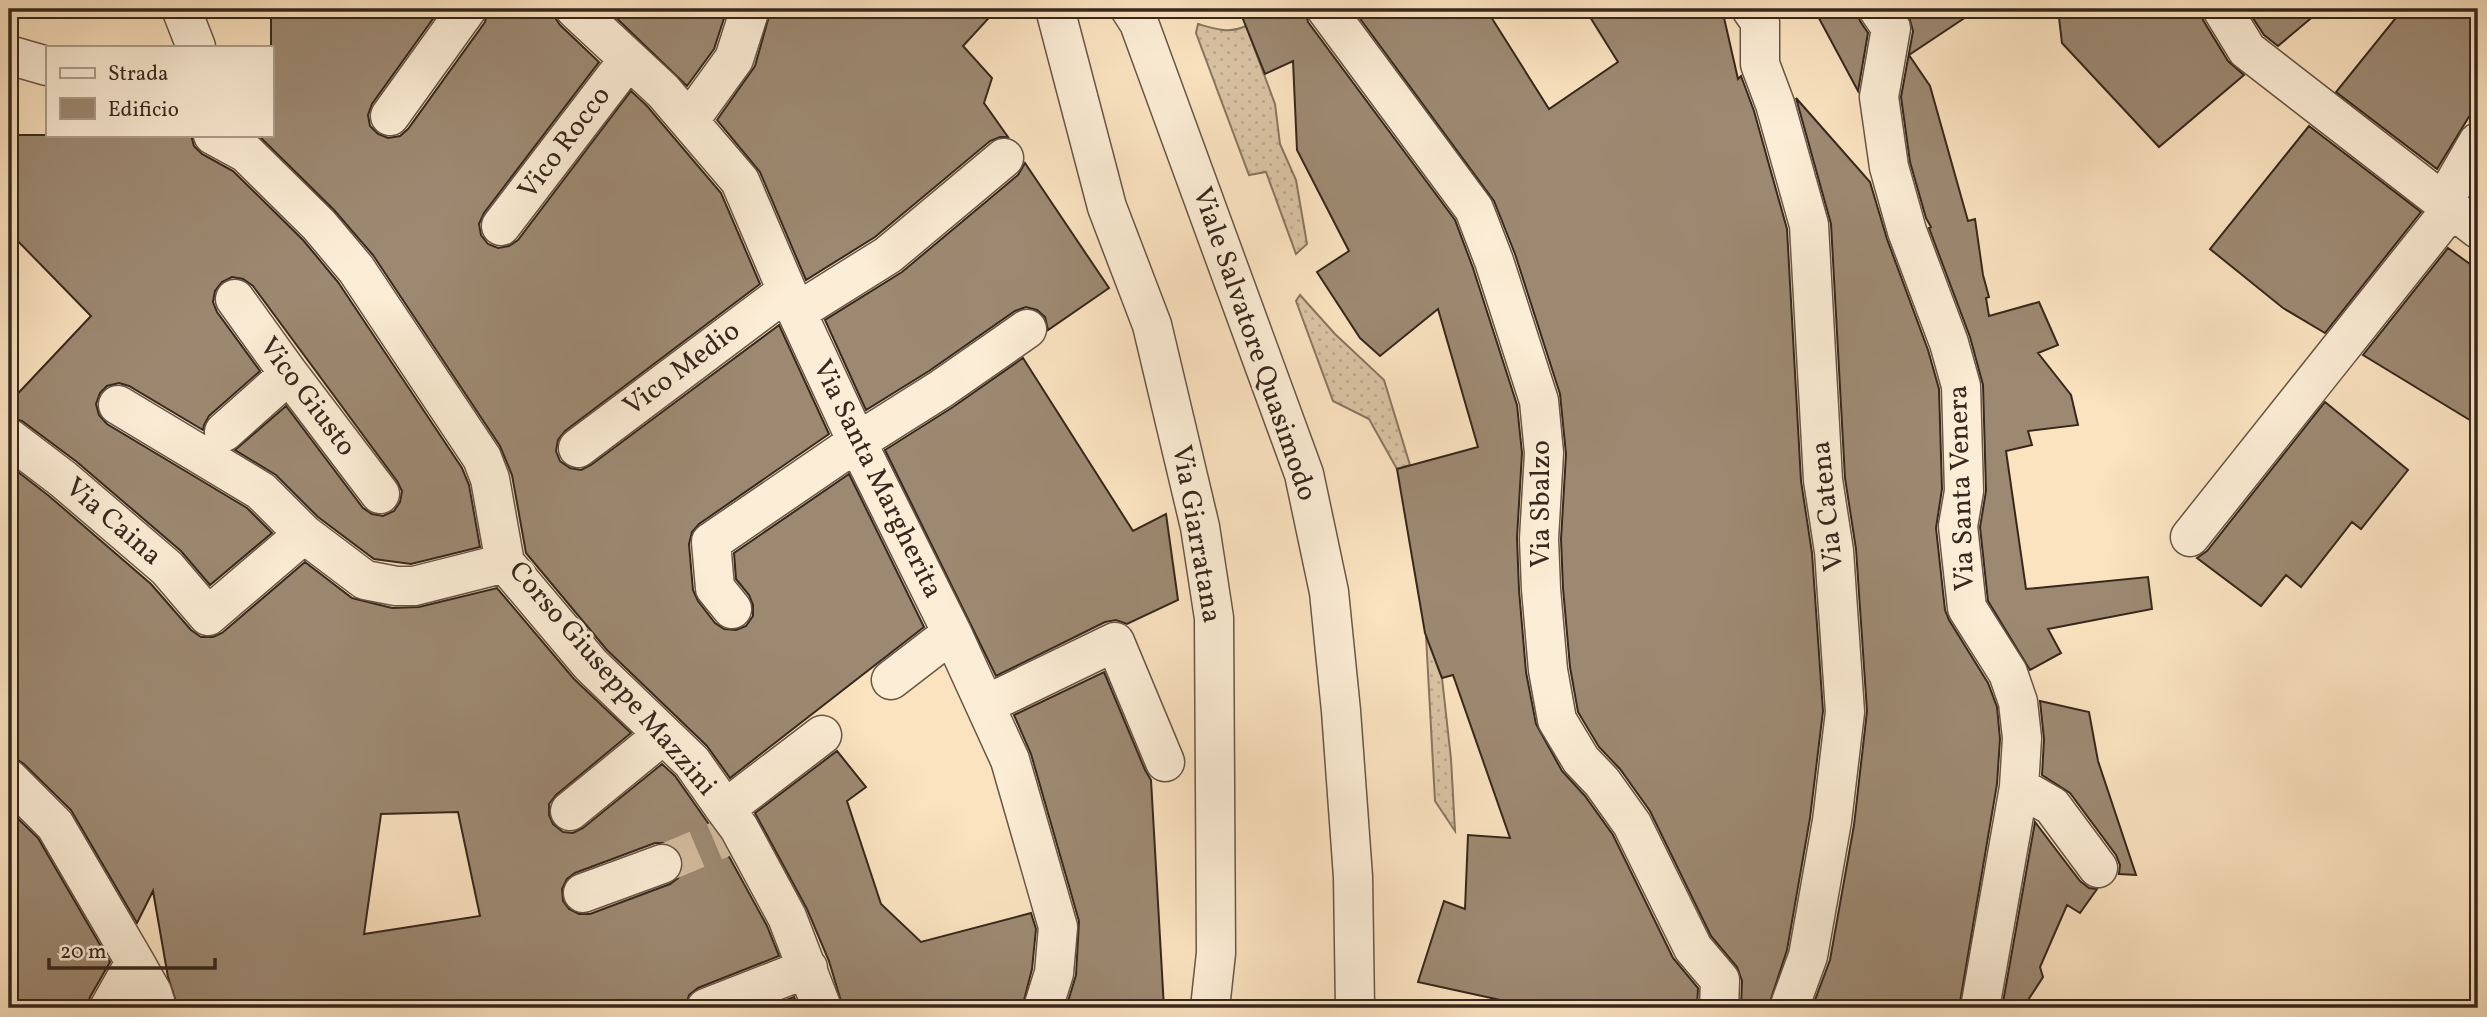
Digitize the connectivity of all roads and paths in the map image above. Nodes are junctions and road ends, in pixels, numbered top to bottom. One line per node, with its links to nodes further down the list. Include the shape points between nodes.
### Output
1 (467, 9): 15 (street)
2 (575, 9): 13 (street, Via Santa Margherita)
3 (750, 9): 16 (street, via 734,59)
4 (1055, 9): 56 (street, Via Giarratana, via 1107,207 1152,325 1200,527 1214,618 1216,953)
5 (1326, 9): 58 (street, Via Sbalzo, via 1474,209 1539,401 1544,453 1541,589 1557,720 1581,760 1632,824 1693,948 1720,980)
6 (1751, 9): 59 (street, Via Catena, via 1760,22 1760,64 1809,225 1823,480 1834,551 1845,712 1808,956)
7 (1878, 9): 43 (street, Via Santa Venera, via 1891,28 1879,97 1889,167 1961,386 1964,491 1958,526 1967,608 2008,673 2018,702 2022,738)
8 (2222, 9): 20 (street, via 2247,50)
9 (182, 11): 11 (street)
10 (1135, 16): 57 (street, Viale Salvatore Quasimodo, via 1304,474 1329,592 1341,711 1353,877)
11 (196, 46)
12 (9, 55): 14 (street)
13 (628, 60): 16 (street, Via Santa Margherita); 21 (street, Vico Rocco)
14 (46, 66)
15 (390, 116)
16 (689, 121): 23 (street, Via Santa Margherita, via 740,181)
17 (215, 136): 34 (street, Corso Giuseppe Mazzini, via 246,153 356,268 482,458)
18 (2478, 142): 20 (street)
19 (1004, 158): 23 (street, Vico Medio, via 888,255)
20 (2458, 213): 33 (street)
21 (501, 226)
22 (235, 299): 25 (street, Vico Giusto)
23 (792, 302): 29 (street, Via Santa Margherita); 30 (street, Vico Medio)
24 (1027, 329): 29 (street)
25 (289, 374): 27 (street); 31 (street, Vico Giusto)
26 (118, 405): 32 (street, via 261,491)
27 (224, 432)
28 (9, 438): 32 (street, Via Caina, via 167,568 208,616)
29 (857, 442): 35 (street, via 712,542 715,588); 36 (street, Via Santa Margherita)
30 (578, 447)
31 (380, 494)
32 (304, 534): 34 (street, via 365,580 396,586 414,586)
33 (2190, 537)
34 (505, 563): 40 (street, Corso Giuseppe Mazzini, via 591,665)
35 (732, 609)
36 (952, 633): 37 (street); 38 (street, Via Santa Margherita)
37 (891, 680)
38 (985, 705): 41 (street, via 1115,642); 55 (street, Via Santa Margherita, via 1010,760 1058,928 1054,974)
39 (821, 734): 45 (street)
40 (663, 735): 44 (street); 45 (street, Corso Giuseppe Mazzini, via 692,762)
41 (1165, 762)
42 (9, 779): 49 (street, via 55,825)
43 (2019, 787): 47 (street, via 2052,806); 60 (street, Via Santa Venera)
44 (570, 811)
45 (731, 824): 50 (street, Corso Giuseppe Mazzini, via 787,916)
46 (662, 864): 48 (street)
47 (2098, 869)
48 (583, 893)
49 (135, 962): 51 (street); 52 (street)
50 (808, 968): 53 (street); 54 (street, Corso Giuseppe Mazzini)
51 (109, 1008)
52 (157, 1008)
53 (706, 1008)
54 (822, 1008)
55 (1043, 1008)
56 (1210, 1008)
57 (1354, 1008)
58 (1719, 1008)
59 (1790, 1008)
60 (1980, 1008)

